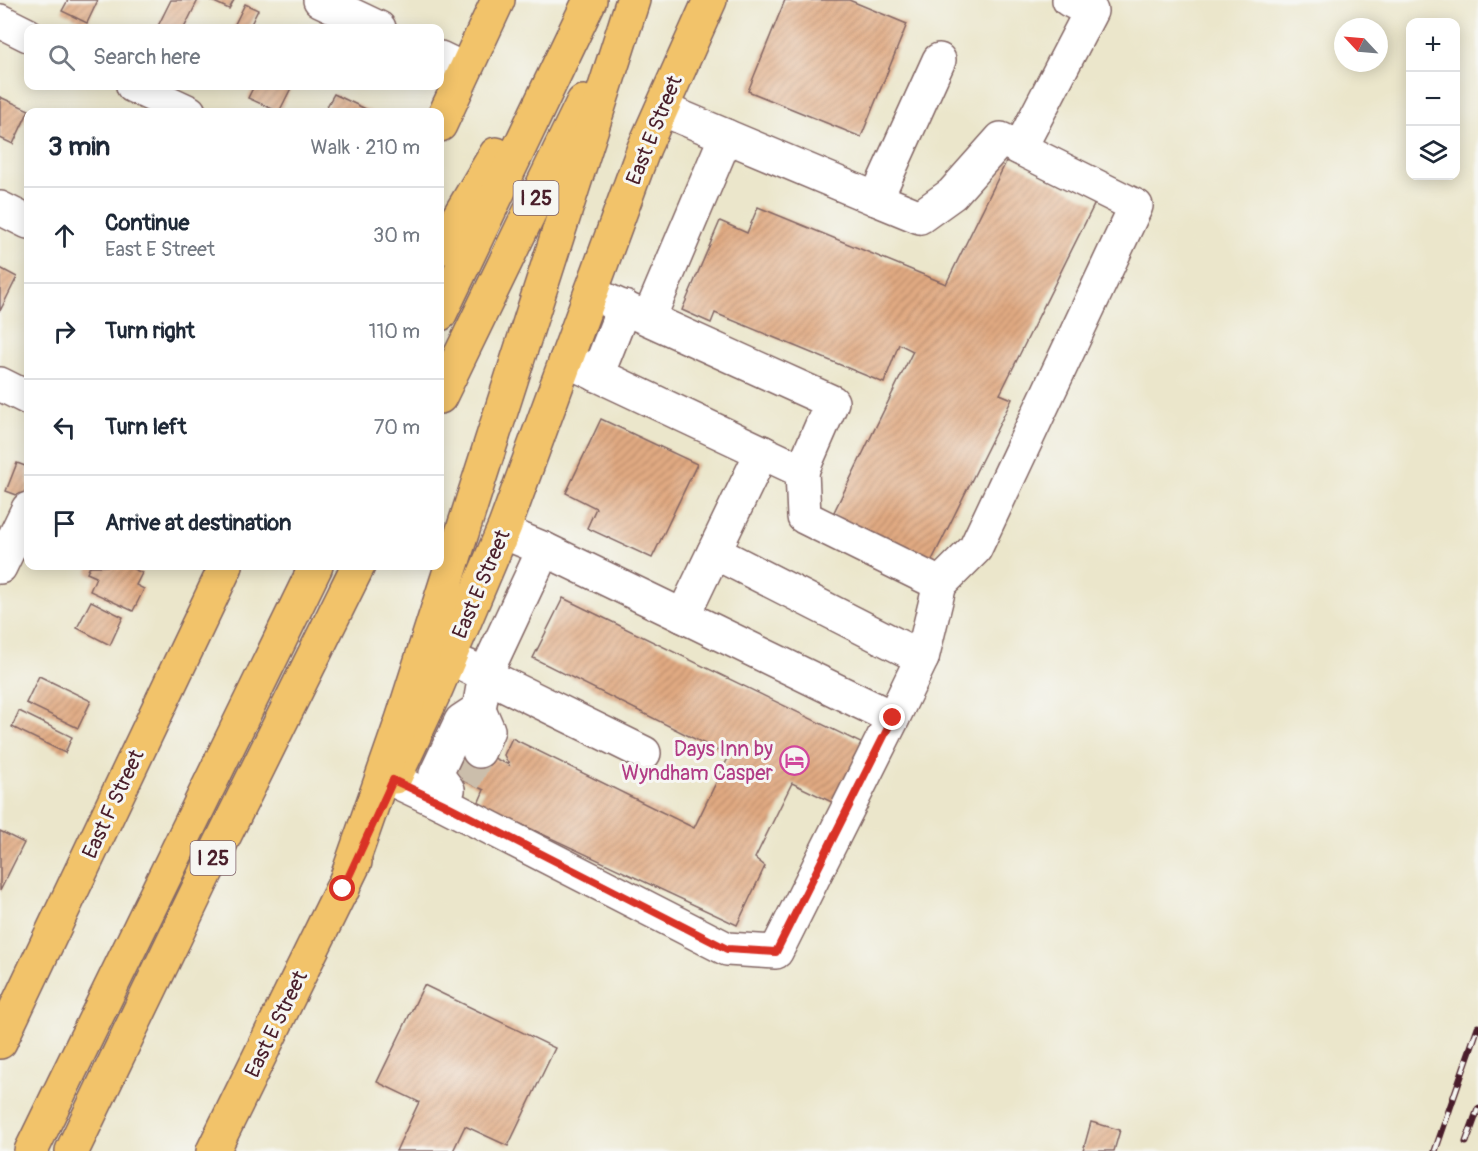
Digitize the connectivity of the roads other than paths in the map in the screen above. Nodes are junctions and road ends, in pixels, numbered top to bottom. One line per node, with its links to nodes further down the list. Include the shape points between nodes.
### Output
1 (320, 0): 8 (street)
2 (498, 0): 11 (main road)
3 (589, 0): 21 (main road); 23 (main road, I 25)
4 (633, 0): 28 (main road, I 25); 51 (main road, via 402,720)
5 (710, 0): 15 (main road, East E Street)
6 (1069, 0): 17 (street, via 1091,11)
7 (0, 21): 9 (street)
8 (371, 24)
9 (24, 33)
10 (939, 60): 18 (street)
11 (452, 64): 14 (main road)
12 (142, 90): 13 (street)
13 (180, 108)
14 (443, 108)
15 (662, 109): 16 (street); 22 (main road, East E Street)
16 (726, 136): 18 (street); 24 (street)
17 (1020, 148): 18 (street, via 1001,139 952,194 920,217); 40 (street, via 1136,206 975,549)
18 (876, 199)
19 (0, 208): 20 (street)
20 (24, 220)
21 (444, 241)
22 (591, 292): 24 (street); 25 (main road, East E Street)
23 (444, 306)
24 (636, 313): 26 (street); 31 (street, via 832,402)
25 (566, 360): 26 (street); 33 (main road, East E Street)
26 (597, 375): 30 (street)
27 (0, 384): 29 (street)
28 (444, 389)
29 (24, 396)
30 (762, 452): 31 (street); 35 (street)
31 (802, 471): 40 (street, via 804,517)
32 (24, 517): 36 (street)
33 (503, 532): 34 (street); 42 (main road, East E Street)
34 (544, 549): 41 (street); 44 (street)
35 (714, 552): 41 (street); 43 (street)
36 (0, 567)
37 (223, 570): 52 (main road, East F Street)
38 (314, 570): 53 (main road, I 25)
39 (356, 570): 54 (main road, I 25)
40 (940, 584): 43 (street)
41 (683, 616): 46 (street)
42 (449, 658): 44 (street); 49 (main road, East E Street)
43 (922, 658): 46 (street)
44 (485, 675): 45 (street); 48 (street)
45 (479, 709): 47 (street, via 488,730); 50 (street, via 461,721 436,774)
46 (893, 718): 50 (street, via 776,952 727,949)
47 (479, 751)
48 (644, 753)
49 (393, 780): 50 (street); 51 (main road, East E Street)
50 (452, 791)
51 (343, 889): 55 (main road, East E Street)
52 (2, 1032)
53 (31, 1151)
54 (72, 1151)
55 (213, 1151)

